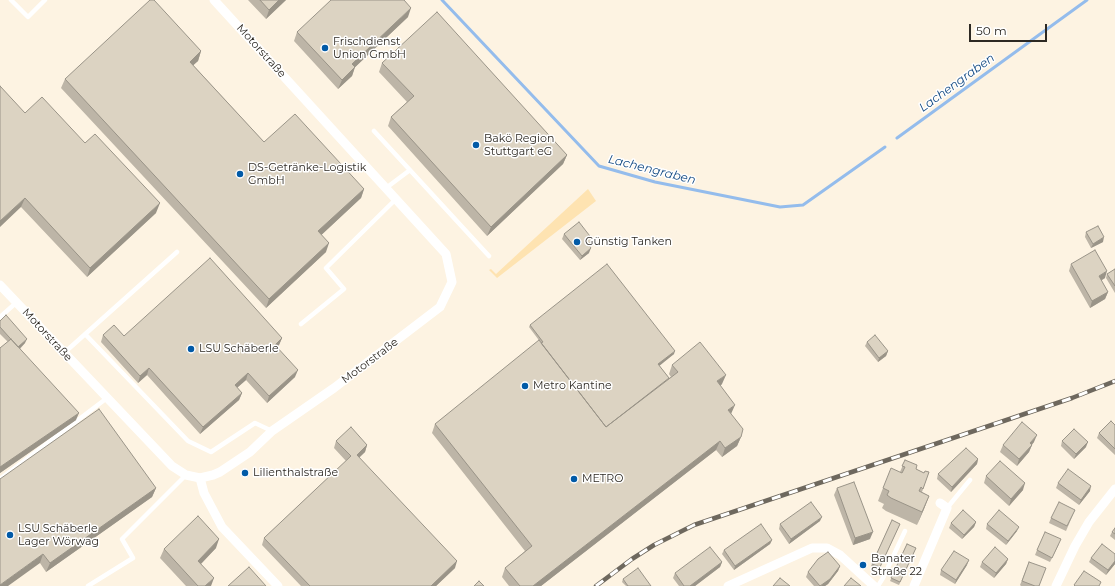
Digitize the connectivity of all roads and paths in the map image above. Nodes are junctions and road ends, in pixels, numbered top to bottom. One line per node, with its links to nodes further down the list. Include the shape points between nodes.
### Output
1 (11, 0): 2 (lane, via 28,17)
2 (45, 0)
3 (214, 0): 6 (street, Motorstraße)
4 (374, 131): 5 (lane)
5 (410, 170): 6 (lane); 9 (lane)
6 (386, 188): 7 (street, Motorstraße)
7 (396, 199): 13 (lane, via 326,268 344,289); 17 (street, Motorstraße, via 446,254 452,282 440,307 334,388)
8 (176, 252): 14 (lane)
9 (489, 256)
10 (0, 285): 11 (street, Motorstraße)
11 (16, 302): 12 (lane); 15 (street, Motorstraße)
12 (0, 317)
13 (301, 324)
14 (85, 334): 15 (lane); 17 (lane, via 188,441 211,452 255,423)
15 (64, 353): 16 (street, Motorstraße)
16 (107, 398): 18 (street, Motorstraße, via 172,466); 20 (lane)
17 (272, 431): 19 (street, Motorstraße, via 232,465 214,475)
18 (186, 475): 19 (street, Motorstraße); 25 (lane, via 122,540 133,558)
19 (200, 478): 26 (street, via 204,492 222,527)
20 (0, 479)
21 (970, 480): 23 (lane)
22 (1115, 489): 31 (street, via 1089,522)
23 (944, 505): 30 (street)
24 (906, 531): 29 (lane)
25 (88, 586)
26 (278, 586)
27 (728, 586): 28 (street, via 812,548 827,548 840,555)
28 (874, 586)
29 (878, 586)
30 (914, 586)
31 (1056, 586)

